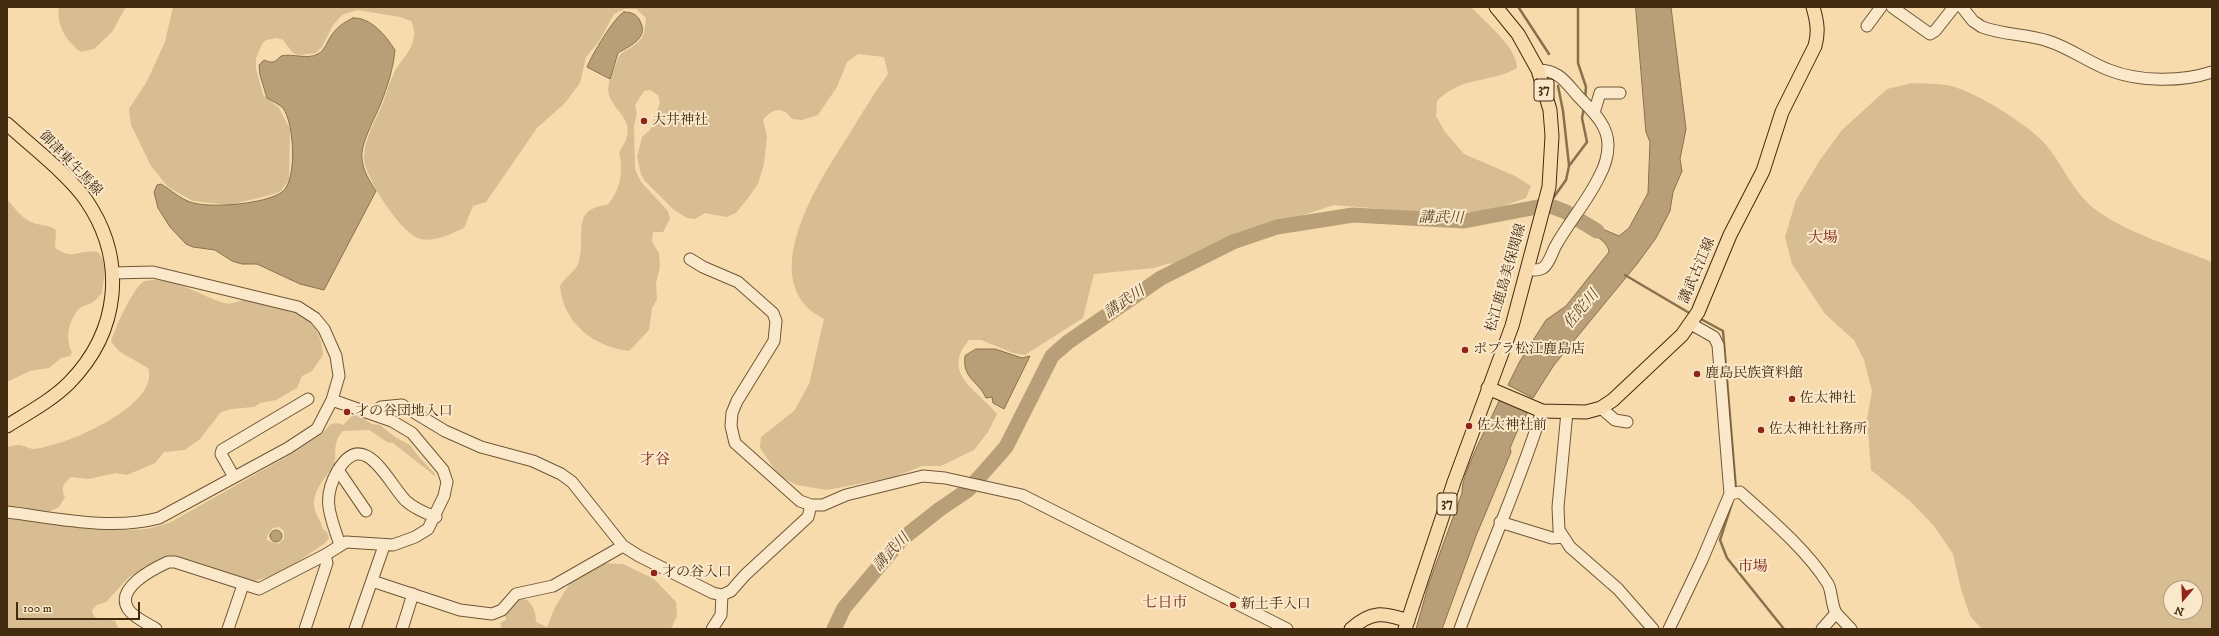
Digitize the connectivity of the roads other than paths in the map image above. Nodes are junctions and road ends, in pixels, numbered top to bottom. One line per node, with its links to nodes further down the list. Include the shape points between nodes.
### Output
1 (1496, 7): 8 (main road, 松江鹿島美保関線 / 37, via 1518,34)
2 (1813, 7): 16 (main road, 講武古江線, via 1818,35 1815,46 1782,112 1763,171 1730,235)
3 (1882, 7): 7 (street)
4 (1892, 7): 5 (street, via 1930,34)
5 (1954, 7)
6 (1962, 7): 9 (street, via 1973,21 1982,27 2048,41 2111,71 2168,78)
7 (1867, 26)
8 (1538, 70): 11 (street, via 1550,70 1557,74); 14 (main road, 松江鹿島美保関線 / 37, via 1550,110 1552,136 1549,187)
9 (2212, 72)
10 (1620, 93): 11 (street, via 1600,93)
11 (1594, 113): 14 (street, via 1605,129 1607,154 1598,178 1543,267)
12 (7, 124): 15 (main road, 御津東生馬線, via 85,198 104,233)
13 (690, 259): 29 (street, via 738,282 773,313 776,326 774,341 737,401 732,413 731,426 735,443 787,491 800,501)
14 (1528, 270): 17 (main road, 松江鹿島美保関線 / 37)
15 (113, 273): 19 (street, via 153,272 285,302 306,311 324,329 336,356 340,376); 25 (main road, 御津東生馬線, via 110,310 106,328 96,350 69,383)
16 (1694, 319): 20 (main road, 講武古江線, via 1668,350 1614,400); 28 (street, via 1714,336 1718,345)
17 (1494, 390): 21 (main road, 講武古江線); 44 (main road, 松江鹿島美保関線 / 37)
18 (308, 399): 27 (street, via 222,450 221,454)
19 (332, 400): 23 (street); 27 (street, via 317,429)
20 (1601, 408): 22 (main road, 講武古江線, via 1586,412); 24 (street, via 1615,420)
21 (1537, 409): 22 (main road, 講武古江線); 33 (street, via 1530,448)
22 (1568, 412): 34 (street, via 1558,507)
23 (374, 413): 32 (street, via 412,433 443,470 447,490); 37 (street, via 381,408 402,405 445,431 474,444 532,460 561,474 572,482)
24 (1626, 422)
25 (7, 426)
26 (338, 470): 30 (street); 32 (street, via 355,456 372,458 406,501); 35 (street, via 330,484 327,500)
27 (234, 477): 31 (street, via 181,508 140,523 118,524)
28 (1733, 493): 43 (street, via 1740,492 1809,560 1829,585 1831,604); 55 (street)
29 (811, 505): 42 (street, via 808,517 731,591); 51 (street, via 823,505 846,496 923,476 984,486 1034,499)
30 (366, 511)
31 (7, 512)
32 (436, 517): 36 (street, via 428,529 415,537 402,543)
33 (1500, 522): 34 (street, via 1552,538); 53 (street)
34 (1562, 537): 54 (street, via 1592,568 1618,589)
35 (340, 545): 36 (street, via 353,542); 38 (street)
36 (384, 546): 39 (street)
37 (623, 546): 41 (street, via 552,586 516,594 502,610 492,614 460,610); 42 (street, via 699,587)
38 (325, 555): 40 (street, via 265,587 259,589); 47 (street, via 327,562)
39 (372, 580): 41 (street); 48 (street)
40 (243, 585): 45 (street, via 175,562 159,566 129,587 125,599 129,610); 46 (street)
41 (413, 594): 49 (street)
42 (722, 595): 50 (street, via 721,615)
43 (1836, 613): 56 (street); 57 (street)
44 (1406, 625): 52 (main road, via 1383,614 1370,616)
45 (156, 629)
46 (228, 629)
47 (305, 629)
48 (355, 629)
49 (402, 629)
50 (712, 629)
51 (1287, 629)
52 (1351, 629)
53 (1460, 629)
54 (1653, 629)
55 (1669, 629)
56 (1822, 629)
57 (1851, 629)

